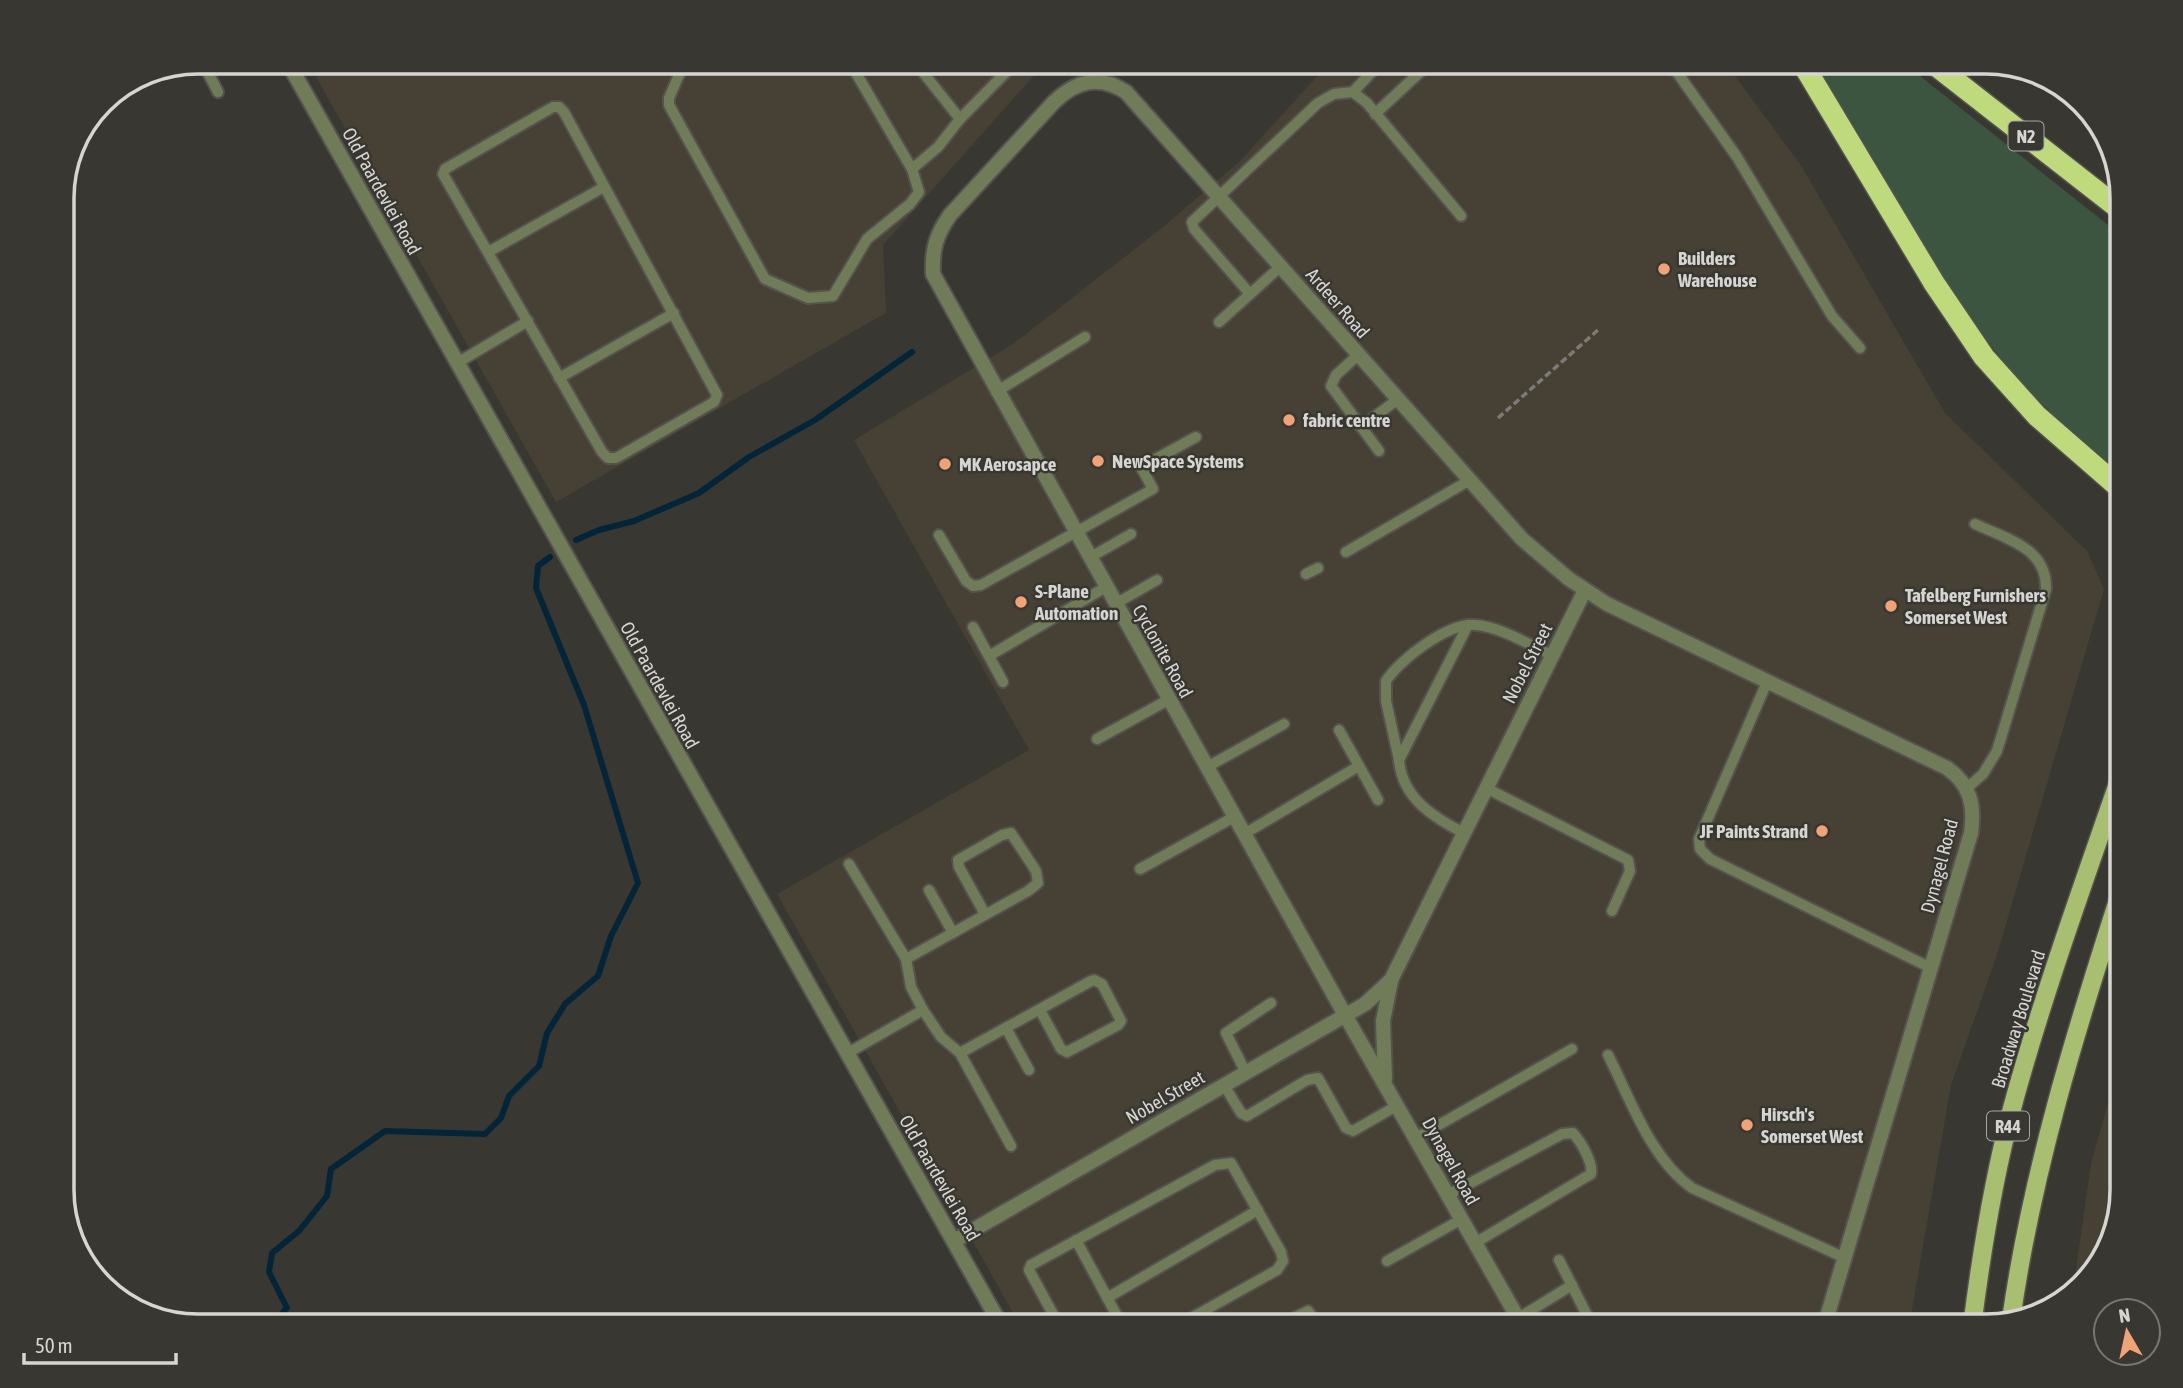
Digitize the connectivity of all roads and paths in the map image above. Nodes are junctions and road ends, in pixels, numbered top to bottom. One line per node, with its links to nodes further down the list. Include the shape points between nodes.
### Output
1 (209, 74): 12 (lane)
2 (294, 74): 32 (street, Old Paardevlei Road)
3 (679, 74): 17 (lane, via 669,105 759,271 771,283 814,300 833,296 867,239 916,198 918,184)
4 (857, 74): 17 (lane)
5 (924, 74): 16 (lane)
6 (1003, 74): 16 (lane)
7 (1370, 74): 13 (lane)
8 (1418, 74): 15 (lane)
9 (1678, 74): 30 (lane, via 1737,157 1832,316)
10 (1809, 74): 40 (highway, via 1934,283 1984,357 2037,416)
11 (1947, 74): 20 (highway, N2)
12 (218, 92)
13 (1353, 92): 15 (lane); 19 (lane, via 1334,94 1318,103)
14 (1054, 102): 19 (street, Ardeer Road, via 1083,82 1113,84 1126,92); 34 (street, Cyclonite Road, via 950,215 932,251 933,274 941,294)
15 (1375, 114): 21 (lane)
16 (960, 118): 17 (lane, via 938,147)
17 (912, 169)
18 (604, 187): 22 (lane); 22 (lane, via 559,107 529,119 443,170); 25 (lane)
19 (1218, 196): 23 (street, Ardeer Road); 24 (lane, via 1192,226)
20 (2109, 201)
21 (1461, 216)
22 (488, 252): 26 (lane)
23 (1280, 267): 24 (lane); 31 (street, Ardeer Road)
24 (1250, 294): 27 (lane)
25 (674, 313): 33 (lane); 33 (lane, via 717,395 714,402 616,458 608,458)
26 (528, 321): 32 (lane); 33 (lane)
27 (1219, 322)
28 (1598, 330): 36 (path)
29 (1085, 337): 34 (lane)
30 (1860, 348)
31 (1358, 355): 35 (street, Ardeer Road); 37 (lane, via 1331,383)
32 (457, 362): 91 (street, Old Paardevlei Road)
33 (559, 377)
34 (996, 392): 43 (street, Cyclonite Road)
35 (1398, 399): 37 (lane); 41 (street, Ardeer Road)
36 (1498, 418)
37 (1361, 427): 39 (lane)
38 (1196, 438): 43 (lane, via 1141,467 1153,489)
39 (1379, 451)
40 (2109, 479)
41 (1470, 481): 46 (lane); 52 (street, Ardeer Road, via 1522,538)
42 (1975, 524): 68 (lane, via 2033,552 2044,568 2046,589 1997,751 1983,774)
43 (1075, 533): 45 (lane, via 977,586 965,582); 47 (street, Cyclonite Road)
44 (1132, 534): 47 (lane)
45 (939, 535)
46 (1346, 552)
47 (1089, 558): 51 (street, Cyclonite Road)
48 (1318, 568): 49 (lane)
49 (1306, 574)
50 (1157, 580): 53 (lane)
51 (1106, 587): 53 (street, Cyclonite Road); 57 (lane)
52 (1586, 590): 56 (street, Nobel Street); 59 (street)
53 (1115, 604): 60 (street, Cyclonite Road)
54 (1468, 625): 56 (lane, via 1484,626); 64 (lane); 64 (lane, via 1426,644 1385,681)
55 (973, 627): 57 (lane)
56 (1552, 654): 67 (street, Nobel Street)
57 (989, 656): 58 (lane)
58 (1003, 682)
59 (1767, 682): 68 (street, via 1947,768); 82 (lane, via 1699,839 1701,852)
60 (1168, 700): 63 (lane); 66 (street, Cyclonite Road)
61 (1284, 724): 66 (lane)
62 (1339, 730): 65 (lane)
63 (1097, 739)
64 (1399, 760): 72 (lane, via 1427,813)
65 (1359, 766): 69 (lane); 73 (lane)
66 (1207, 767): 71 (street, Cyclonite Road)
67 (1486, 788): 72 (street, Nobel Street); 77 (lane, via 1628,860 1630,871)
68 (1967, 788): 82 (street, Dynagel Road, via 1971,833)
69 (1378, 800)
70 (2109, 810): 120 (main road, Broadway Boulevard / R44, via 2045,997 2011,1114 1982,1250)
71 (1234, 817): 73 (street, Cyclonite Road); 75 (lane)
72 (1464, 833): 83 (street, Nobel Street)
73 (1244, 834): 87 (street, Cyclonite Road)
74 (849, 864): 81 (lane)
75 (1140, 869)
76 (929, 890): 80 (lane)
77 (1612, 911)
78 (985, 914): 78 (lane, via 958,860 1011,833 1036,871 1038,883); 80 (lane)
79 (2109, 929): 111 (main road, R44, via 2043,1151)
80 (953, 933): 81 (lane)
81 (906, 960): 85 (lane, via 911,987)
82 (1931, 968): 106 (street, Dynagel Road)
83 (1391, 980): 87 (street, Nobel Street, via 1374,998); 95 (street, Nobel Street, via 1383,1021)
84 (1271, 1003): 94 (lane, via 1226,1033)
85 (923, 1010): 90 (lane, via 941,1037); 91 (lane)
86 (1040, 1010): 86 (lane, via 1067,1052 1121,1021 1097,981); 88 (lane)
87 (1346, 1015): 94 (street, Nobel Street); 95 (street, Dynagel Road)
88 (1006, 1028): 90 (lane); 93 (lane)
89 (1572, 1049): 98 (lane)
90 (960, 1053): 99 (lane)
91 (846, 1054): 104 (street, Old Paardevlei Road)
92 (1608, 1055): 106 (lane, via 1658,1153 1677,1177)
93 (1029, 1070)
94 (1247, 1073): 96 (street, Nobel Street)
95 (1385, 1082): 97 (street, Dynagel Road)
96 (1224, 1085): 97 (lane, via 1247,1116 1307,1080 1318,1079 1346,1128 1353,1131); 104 (street, Nobel Street)
97 (1398, 1105): 98 (street, Dynagel Road)
98 (1416, 1138): 100 (street, Dynagel Road)
99 (1011, 1146)
100 (1448, 1195): 102 (street, Dynagel Road); 105 (lane, via 1562,1134 1573,1133 1577,1139 1592,1167 1591,1174)
101 (1258, 1210): 103 (lane, via 1236,1168 1220,1162); 110 (lane); 115 (lane, via 1281,1252 1282,1265)
102 (1462, 1219): 105 (street, Dynagel Road); 108 (lane)
103 (1076, 1240): 110 (lane); 113 (lane, via 1030,1268)
104 (954, 1241): 112 (street, Old Paardevlei Road)
105 (1475, 1243): 116 (street, Dynagel Road)
106 (1845, 1258): 119 (street, Dynagel Road)
107 (1559, 1260): 109 (lane)
108 (1387, 1261)
109 (1572, 1285): 117 (lane); 118 (lane)
110 (1107, 1298): 114 (lane)
111 (2012, 1311)
112 (995, 1314)
113 (1053, 1314)
114 (1116, 1314)
115 (1197, 1314)
116 (1515, 1314)
117 (1532, 1314)
118 (1586, 1314)
119 (1828, 1314)
120 (1974, 1314)

